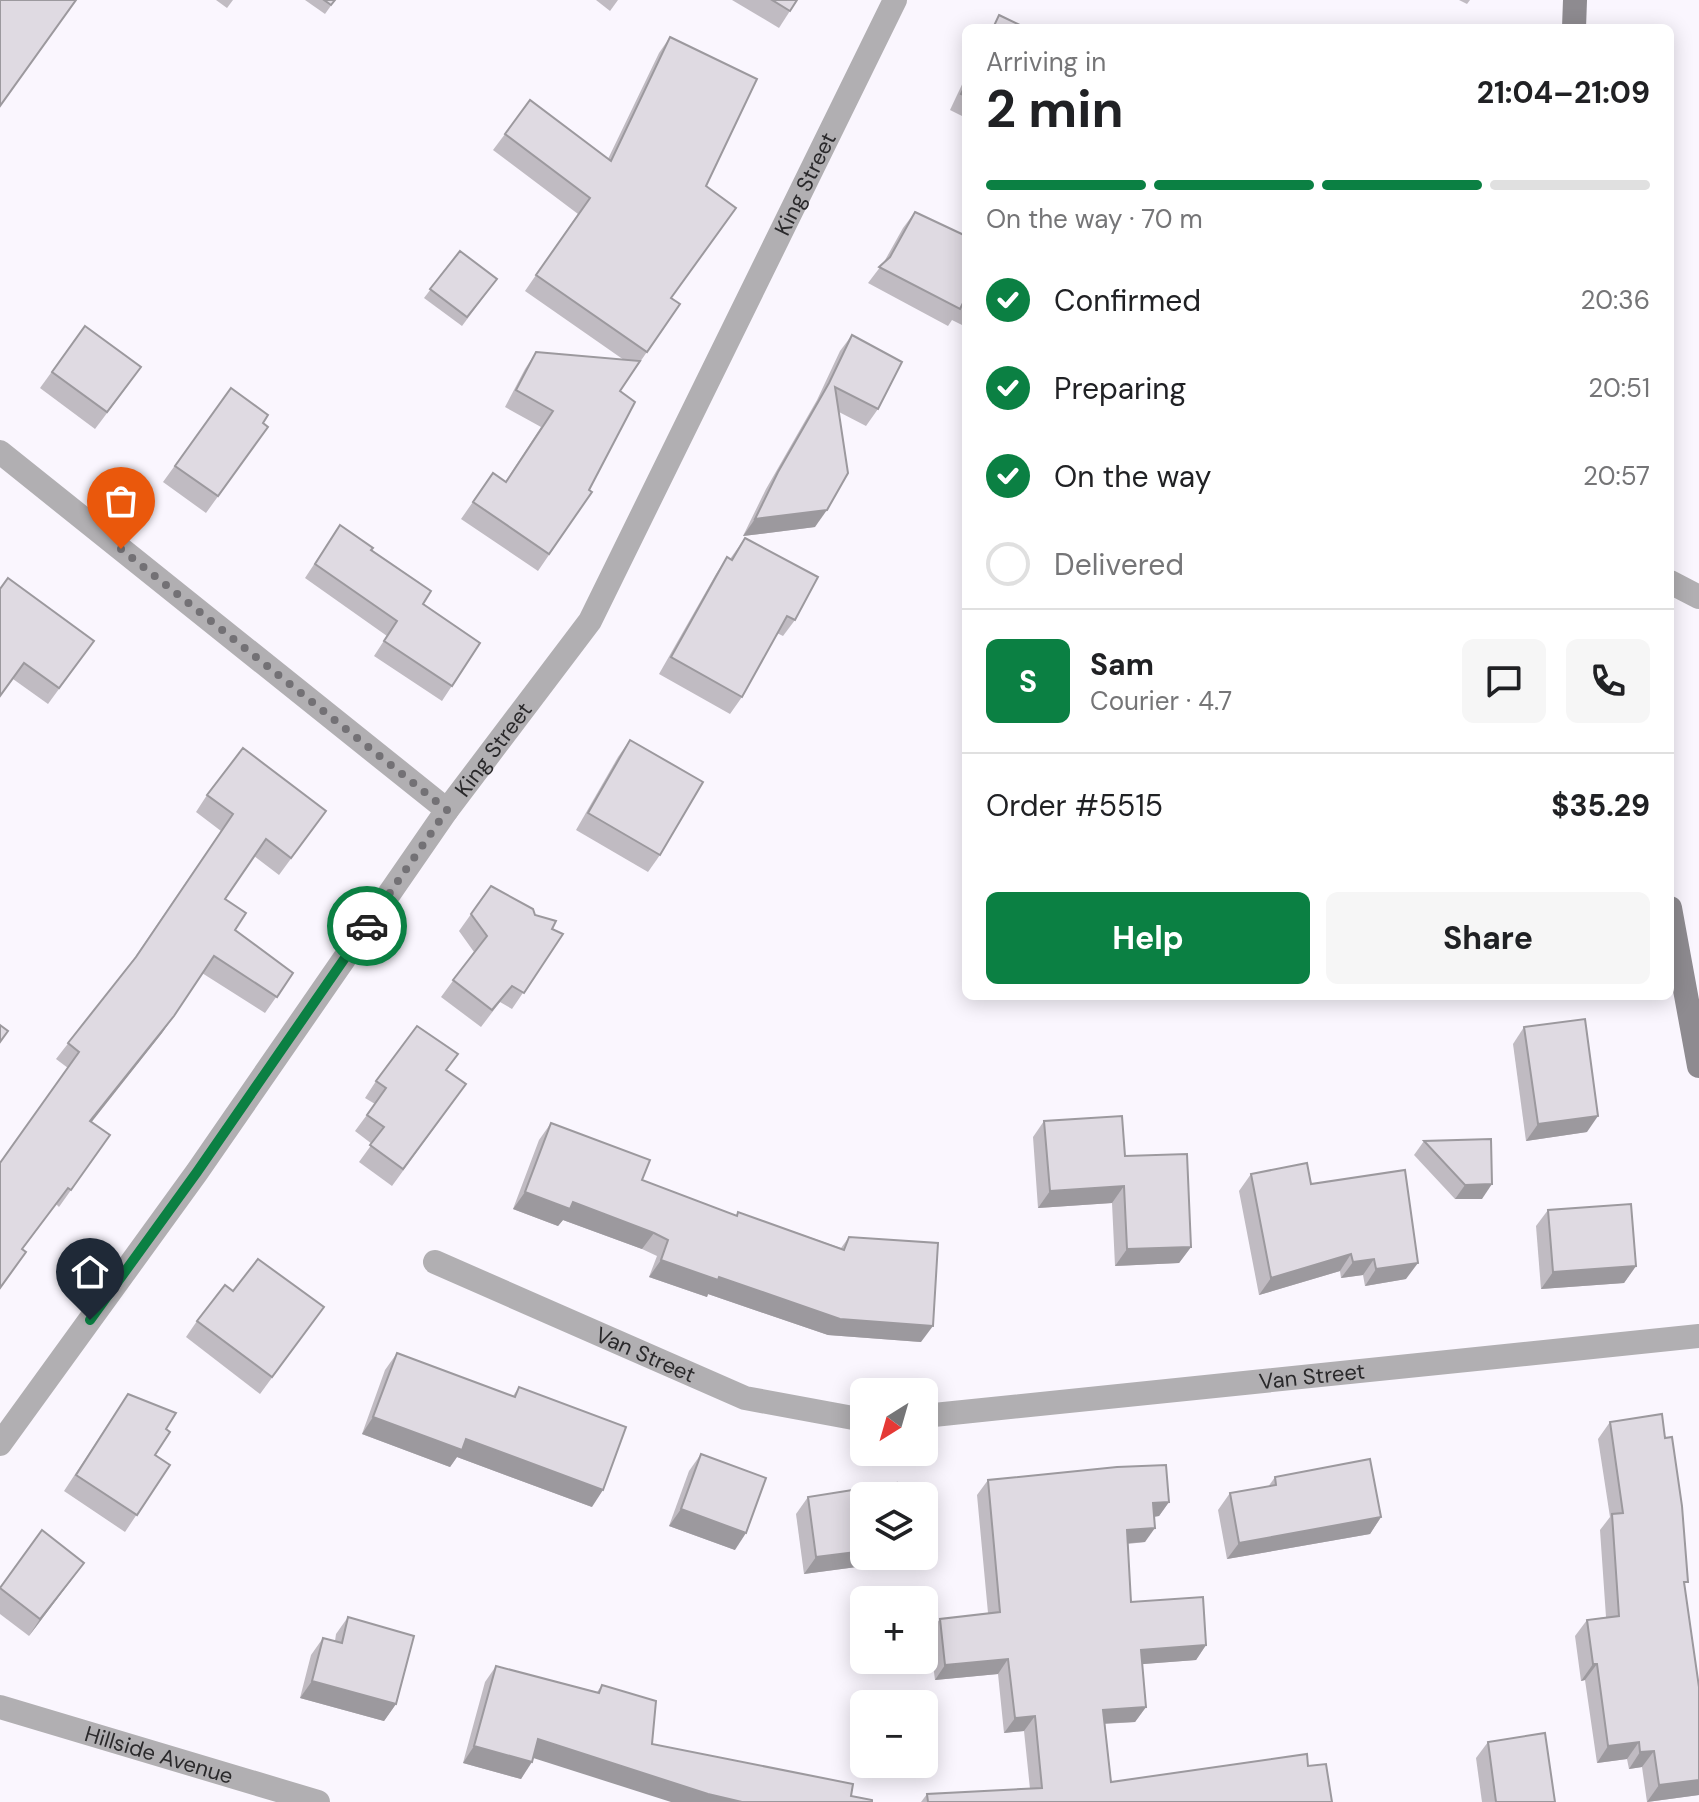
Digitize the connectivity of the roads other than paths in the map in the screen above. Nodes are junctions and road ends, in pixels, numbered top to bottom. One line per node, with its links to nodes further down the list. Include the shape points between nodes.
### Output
1 (895, 0): 7 (street, King Street, via 590,621)
2 (1575, 0): 3 (main road)
3 (1574, 24)
4 (0, 452): 7 (street)
5 (1674, 584): 6 (street)
6 (1699, 597)
7 (447, 810): 14 (street, King Street, via 197,1172)
8 (1674, 930): 9 (main road)
9 (1699, 1066)
10 (435, 1262): 13 (street, Van Street, via 745,1398)
11 (1699, 1336): 12 (street, Van Street)
12 (938, 1415)
13 (850, 1417)
14 (0, 1444)
15 (0, 1707): 16 (street, Hillside Avenue)
16 (318, 1802)

